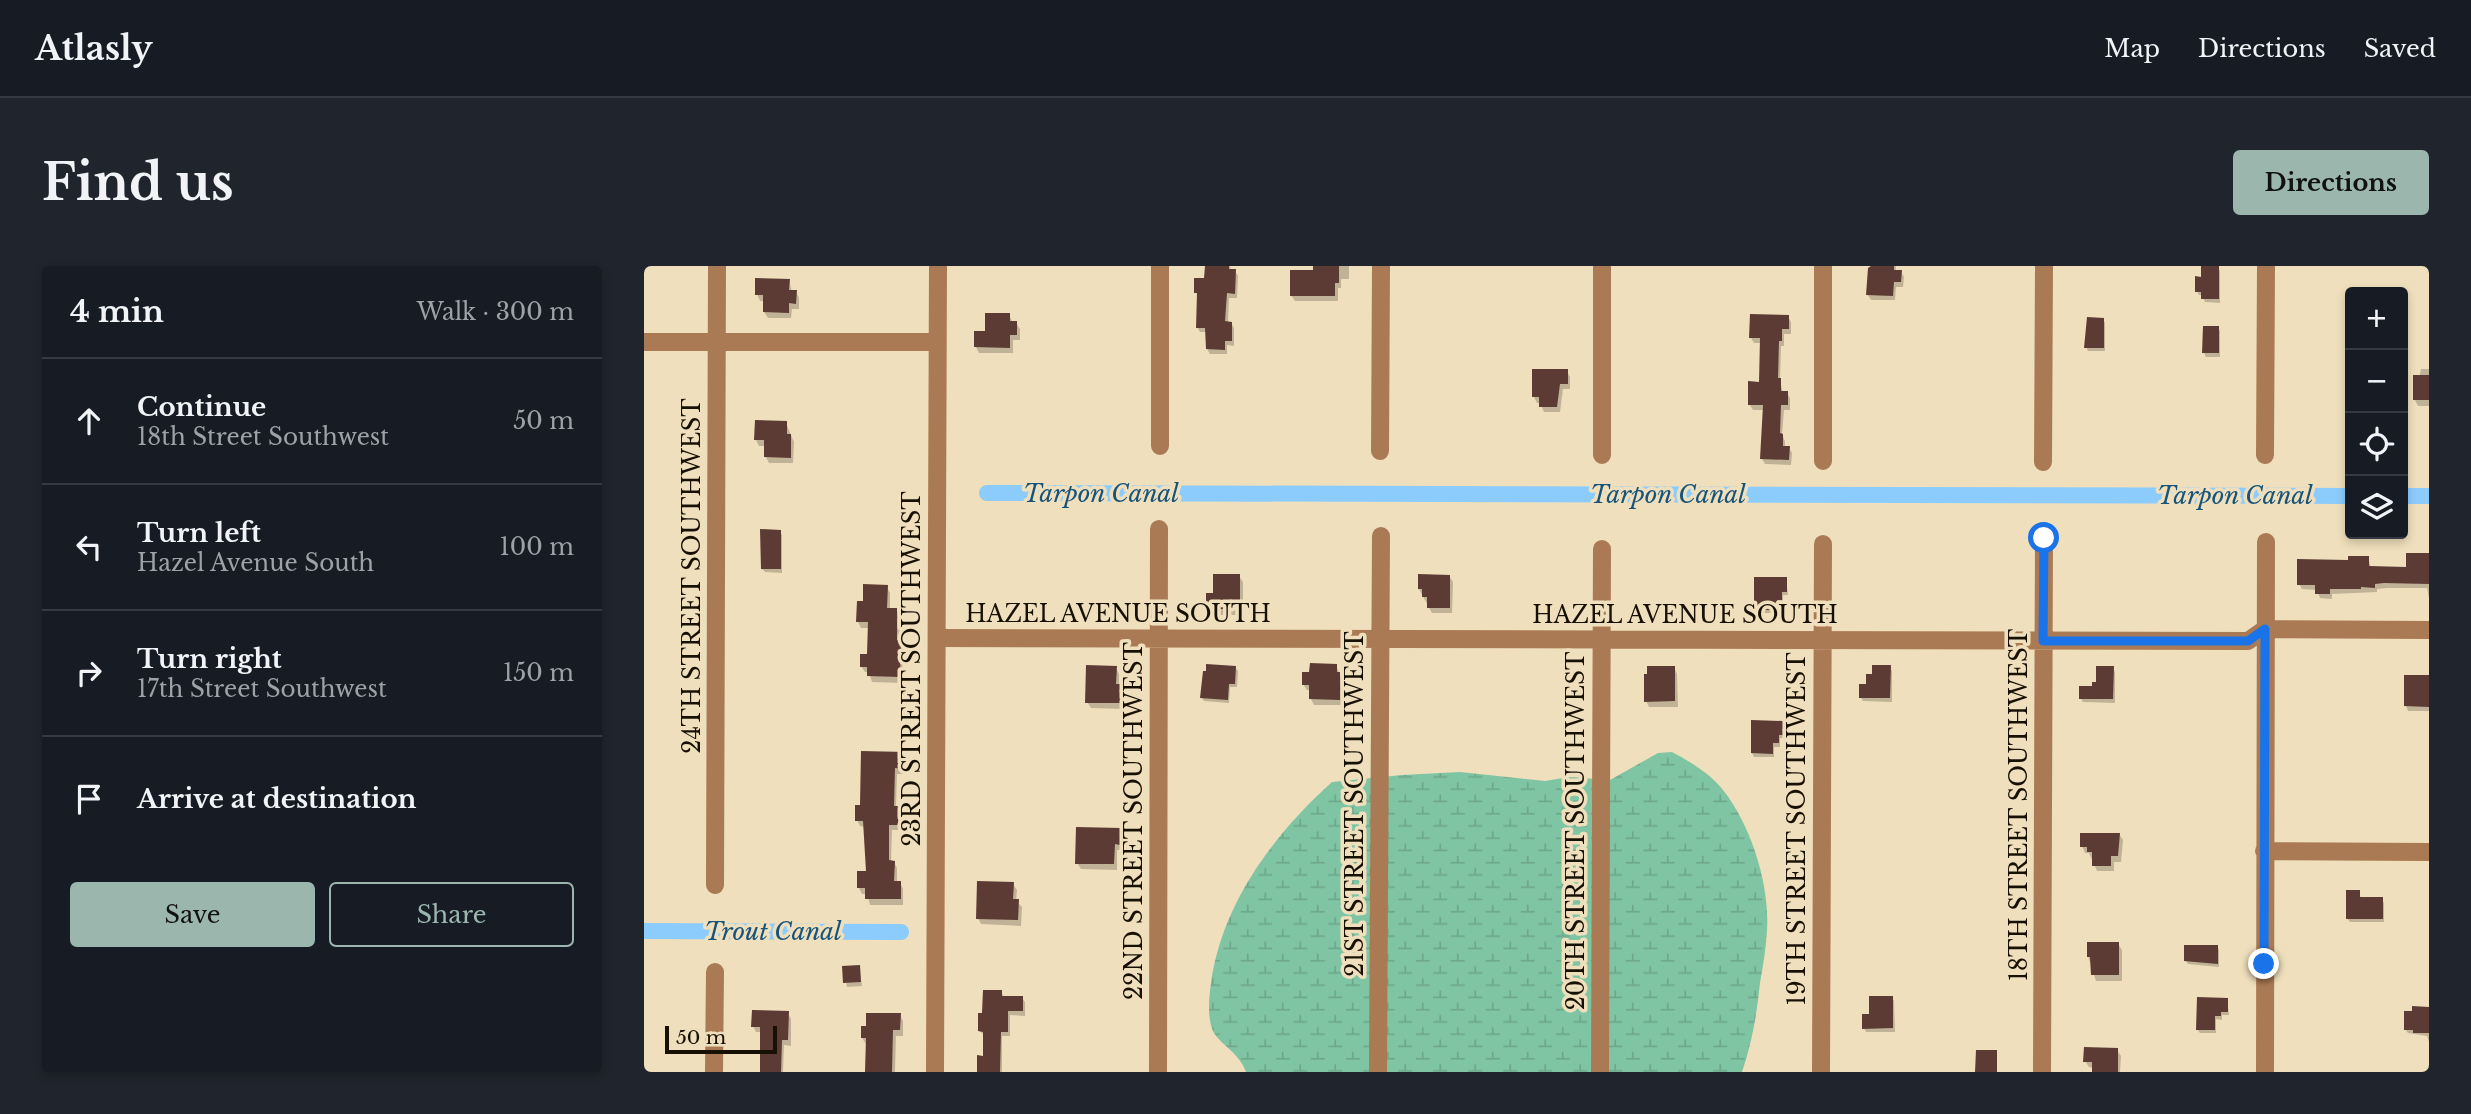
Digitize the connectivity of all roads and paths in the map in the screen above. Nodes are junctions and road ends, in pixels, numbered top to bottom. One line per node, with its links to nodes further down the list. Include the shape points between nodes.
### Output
1 (717, 266): 10 (street, 24TH STREET SOUTHWEST)
2 (938, 266): 11 (street, 23RD STREET SOUTHWEST)
3 (1160, 266): 12 (street)
4 (1381, 266): 13 (street)
5 (1602, 266): 14 (street)
6 (1823, 266): 16 (street)
7 (2044, 266): 17 (street)
8 (2266, 266): 15 (street)
9 (644, 342): 10 (street)
10 (716, 342): 11 (street); 34 (street, 24TH STREET SOUTHWEST)
11 (937, 342): 26 (street, 23RD STREET SOUTHWEST)
12 (1160, 446)
13 (1380, 451)
14 (1602, 455)
15 (2265, 455)
16 (1823, 461)
17 (2043, 462)
18 (1159, 529): 27 (street, 22ND STREET SOUTHWEST)
19 (1381, 536): 28 (street, 21ST STREET SOUTHWEST)
20 (2044, 538): 31 (street, 18TH STREET SOUTHWEST)
21 (2266, 542): 24 (street)
22 (1823, 544): 30 (street, 19TH STREET SOUTHWEST)
23 (1601, 549): 29 (street, 20TH STREET SOUTHWEST)
24 (2265, 629): 25 (street, HAZEL AVENUE SOUTH); 31 (street, HAZEL AVENUE SOUTH, via 2248,641); 32 (street)
25 (2429, 631)
26 (937, 638): 27 (street, HAZEL AVENUE SOUTH); 37 (street, 23RD STREET SOUTHWEST)
27 (1159, 638): 28 (street, HAZEL AVENUE SOUTH); 38 (street, 22ND STREET SOUTHWEST)
28 (1379, 639): 29 (street, HAZEL AVENUE SOUTH); 39 (street, 21ST STREET SOUTHWEST)
29 (1601, 639): 30 (street, HAZEL AVENUE SOUTH); 40 (street, 20TH STREET SOUTHWEST)
30 (1822, 640): 31 (street, HAZEL AVENUE SOUTH); 41 (street, 19TH STREET SOUTHWEST)
31 (2043, 641): 42 (street, 18TH STREET SOUTHWEST)
32 (2264, 851): 33 (street); 43 (street)
33 (2429, 852)
34 (715, 885)
35 (715, 972): 36 (street)
36 (714, 1072)
37 (935, 1072)
38 (1158, 1072)
39 (1378, 1072)
40 (1600, 1072)
41 (1821, 1072)
42 (2042, 1072)
43 (2265, 1072)

